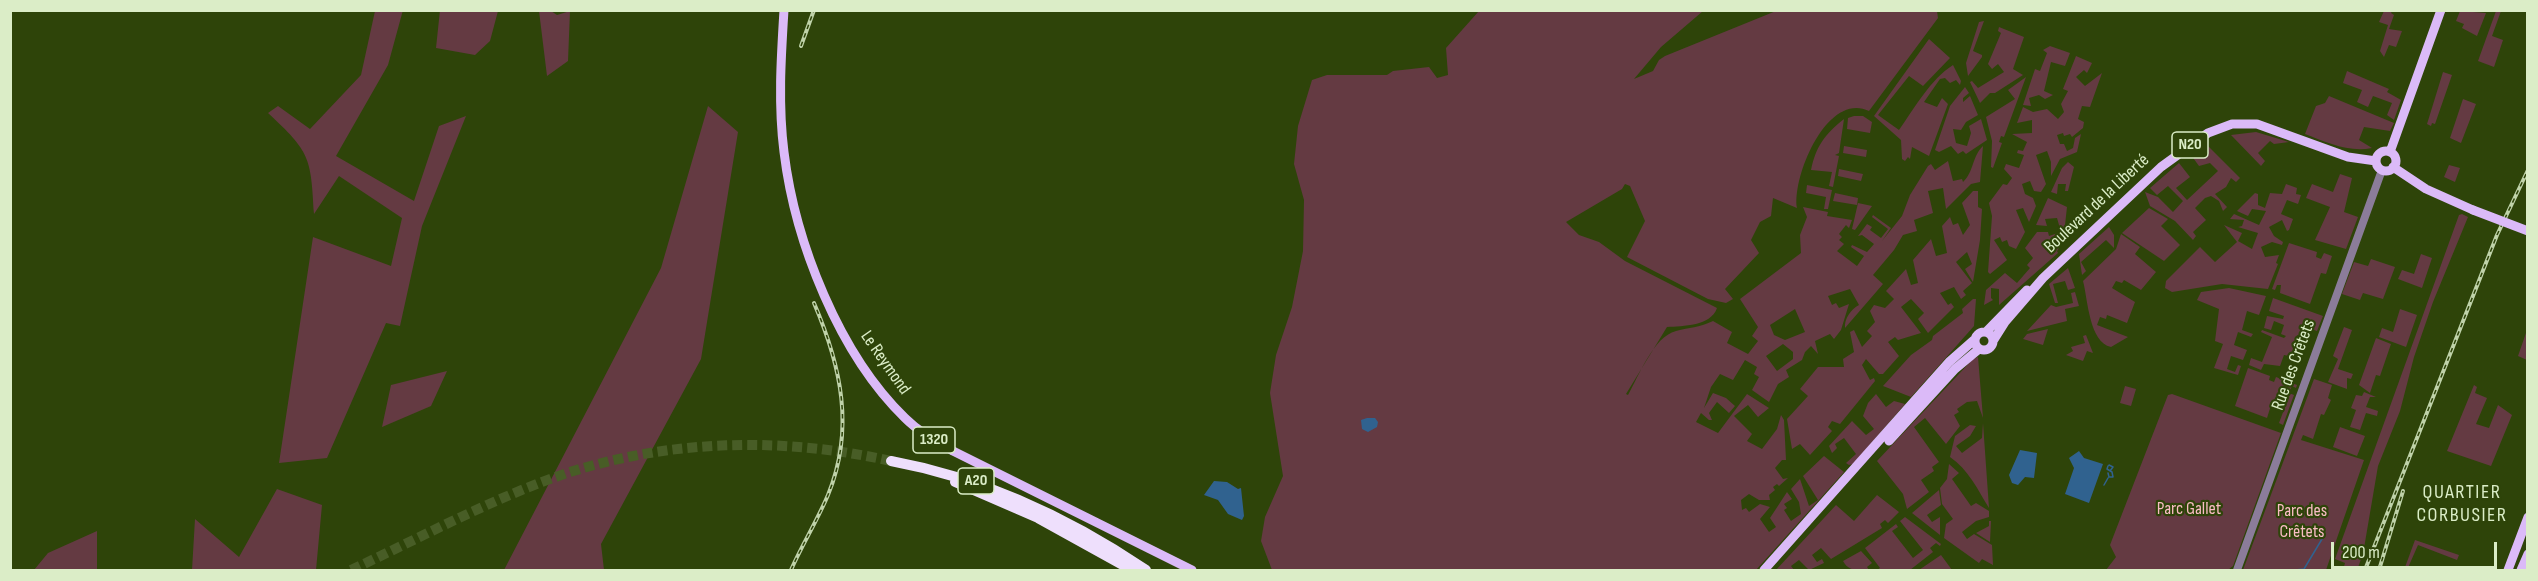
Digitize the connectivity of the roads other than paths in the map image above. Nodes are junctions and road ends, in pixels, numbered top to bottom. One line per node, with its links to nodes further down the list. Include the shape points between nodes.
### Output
1 (784, 10): 18 (main road, Le Reymond / 1320, via 780,116 797,217 836,320 881,391 905,418 953,452)
2 (2441, 10): 3 (main road)
3 (2390, 152): 4 (main road, via 2380,153); 5 (main road, via 2396,159)
4 (2376, 160): 6 (main road); 8 (main road, Boulevard de la Liberté / N20, via 2348,157 2260,124 2219,128 2161,166)
5 (2393, 167): 6 (main road); 7 (main road, bridge, via 2426,189)
6 (2382, 170): 21 (street, Rue des Crêtets)
7 (2528, 231)
8 (2043, 278): 9 (main road, Boulevard de la Liberté / N20, via 2022,293); 11 (main road, Boulevard de la Liberté / N20)
9 (1986, 332): 10 (main road, N20, via 1979,333); 11 (main road)
10 (1974, 340): 12 (main road); 13 (main road, N20, via 1949,362)
11 (1993, 340): 12 (main road, N20, via 1988,350)
12 (1978, 349): 13 (main road, N20)
13 (1855, 474): 19 (main road, N20); 20 (main road, N20)
14 (2528, 517): 22 (main road)
15 (2528, 554): 23 (main road)
16 (1132, 570): 17 (highway, A20, via 999,500 891,460 999,490)
17 (1146, 570)
18 (1192, 570)
19 (1764, 570)
20 (1769, 570)
21 (2236, 570)
22 (2508, 570)
23 (2521, 570)

